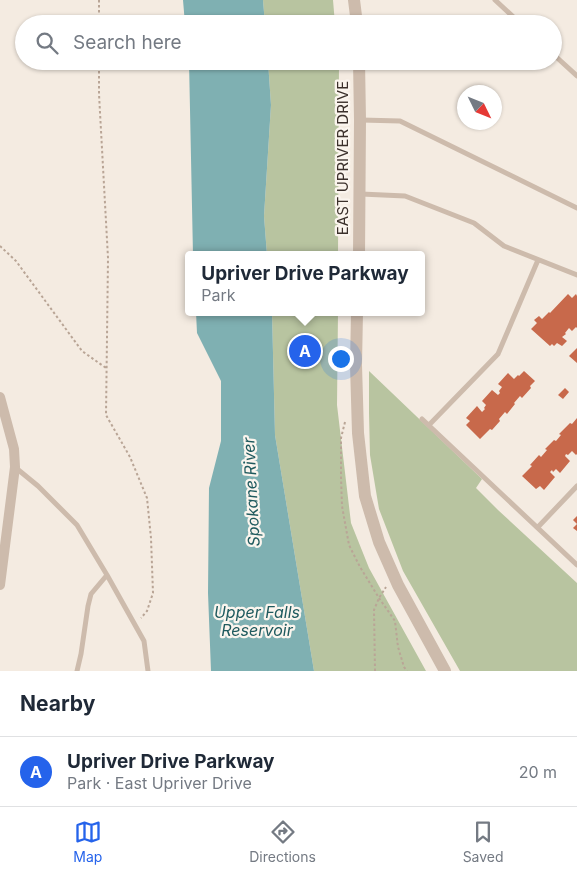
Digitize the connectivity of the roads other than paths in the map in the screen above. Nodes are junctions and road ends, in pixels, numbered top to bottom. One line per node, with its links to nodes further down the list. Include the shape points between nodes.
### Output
1 (354, 0): 3 (street)
2 (495, 0): 4 (lane)
3 (356, 15)
4 (511, 15)
5 (562, 62): 7 (lane)
6 (359, 70): 8 (street, EAST UPRIVER DRIVE)
7 (577, 76)
8 (360, 120): 9 (street, EAST UPRIVER DRIVE); 10 (lane, via 400,121)
9 (360, 194): 11 (street, EAST UPRIVER DRIVE); 12 (lane, via 405,196 474,223 504,246)
10 (577, 208)
11 (359, 251)
12 (538, 260): 13 (lane); 17 (lane, via 498,354)
13 (577, 274)
14 (358, 316): 26 (street, via 358,433 365,496 379,542 398,585)
15 (0, 397): 18 (street, via 14,449)
16 (422, 418): 17 (lane)
17 (429, 425): 20 (lane)
18 (15, 467): 22 (lane, via 77,525); 23 (street)
19 (577, 486): 20 (lane)
20 (538, 527): 21 (lane)
21 (577, 564)
22 (107, 575): 24 (lane, via 91,594); 25 (lane, via 144,641)
23 (0, 586)
24 (77, 671)
25 (148, 671)
26 (445, 671)

